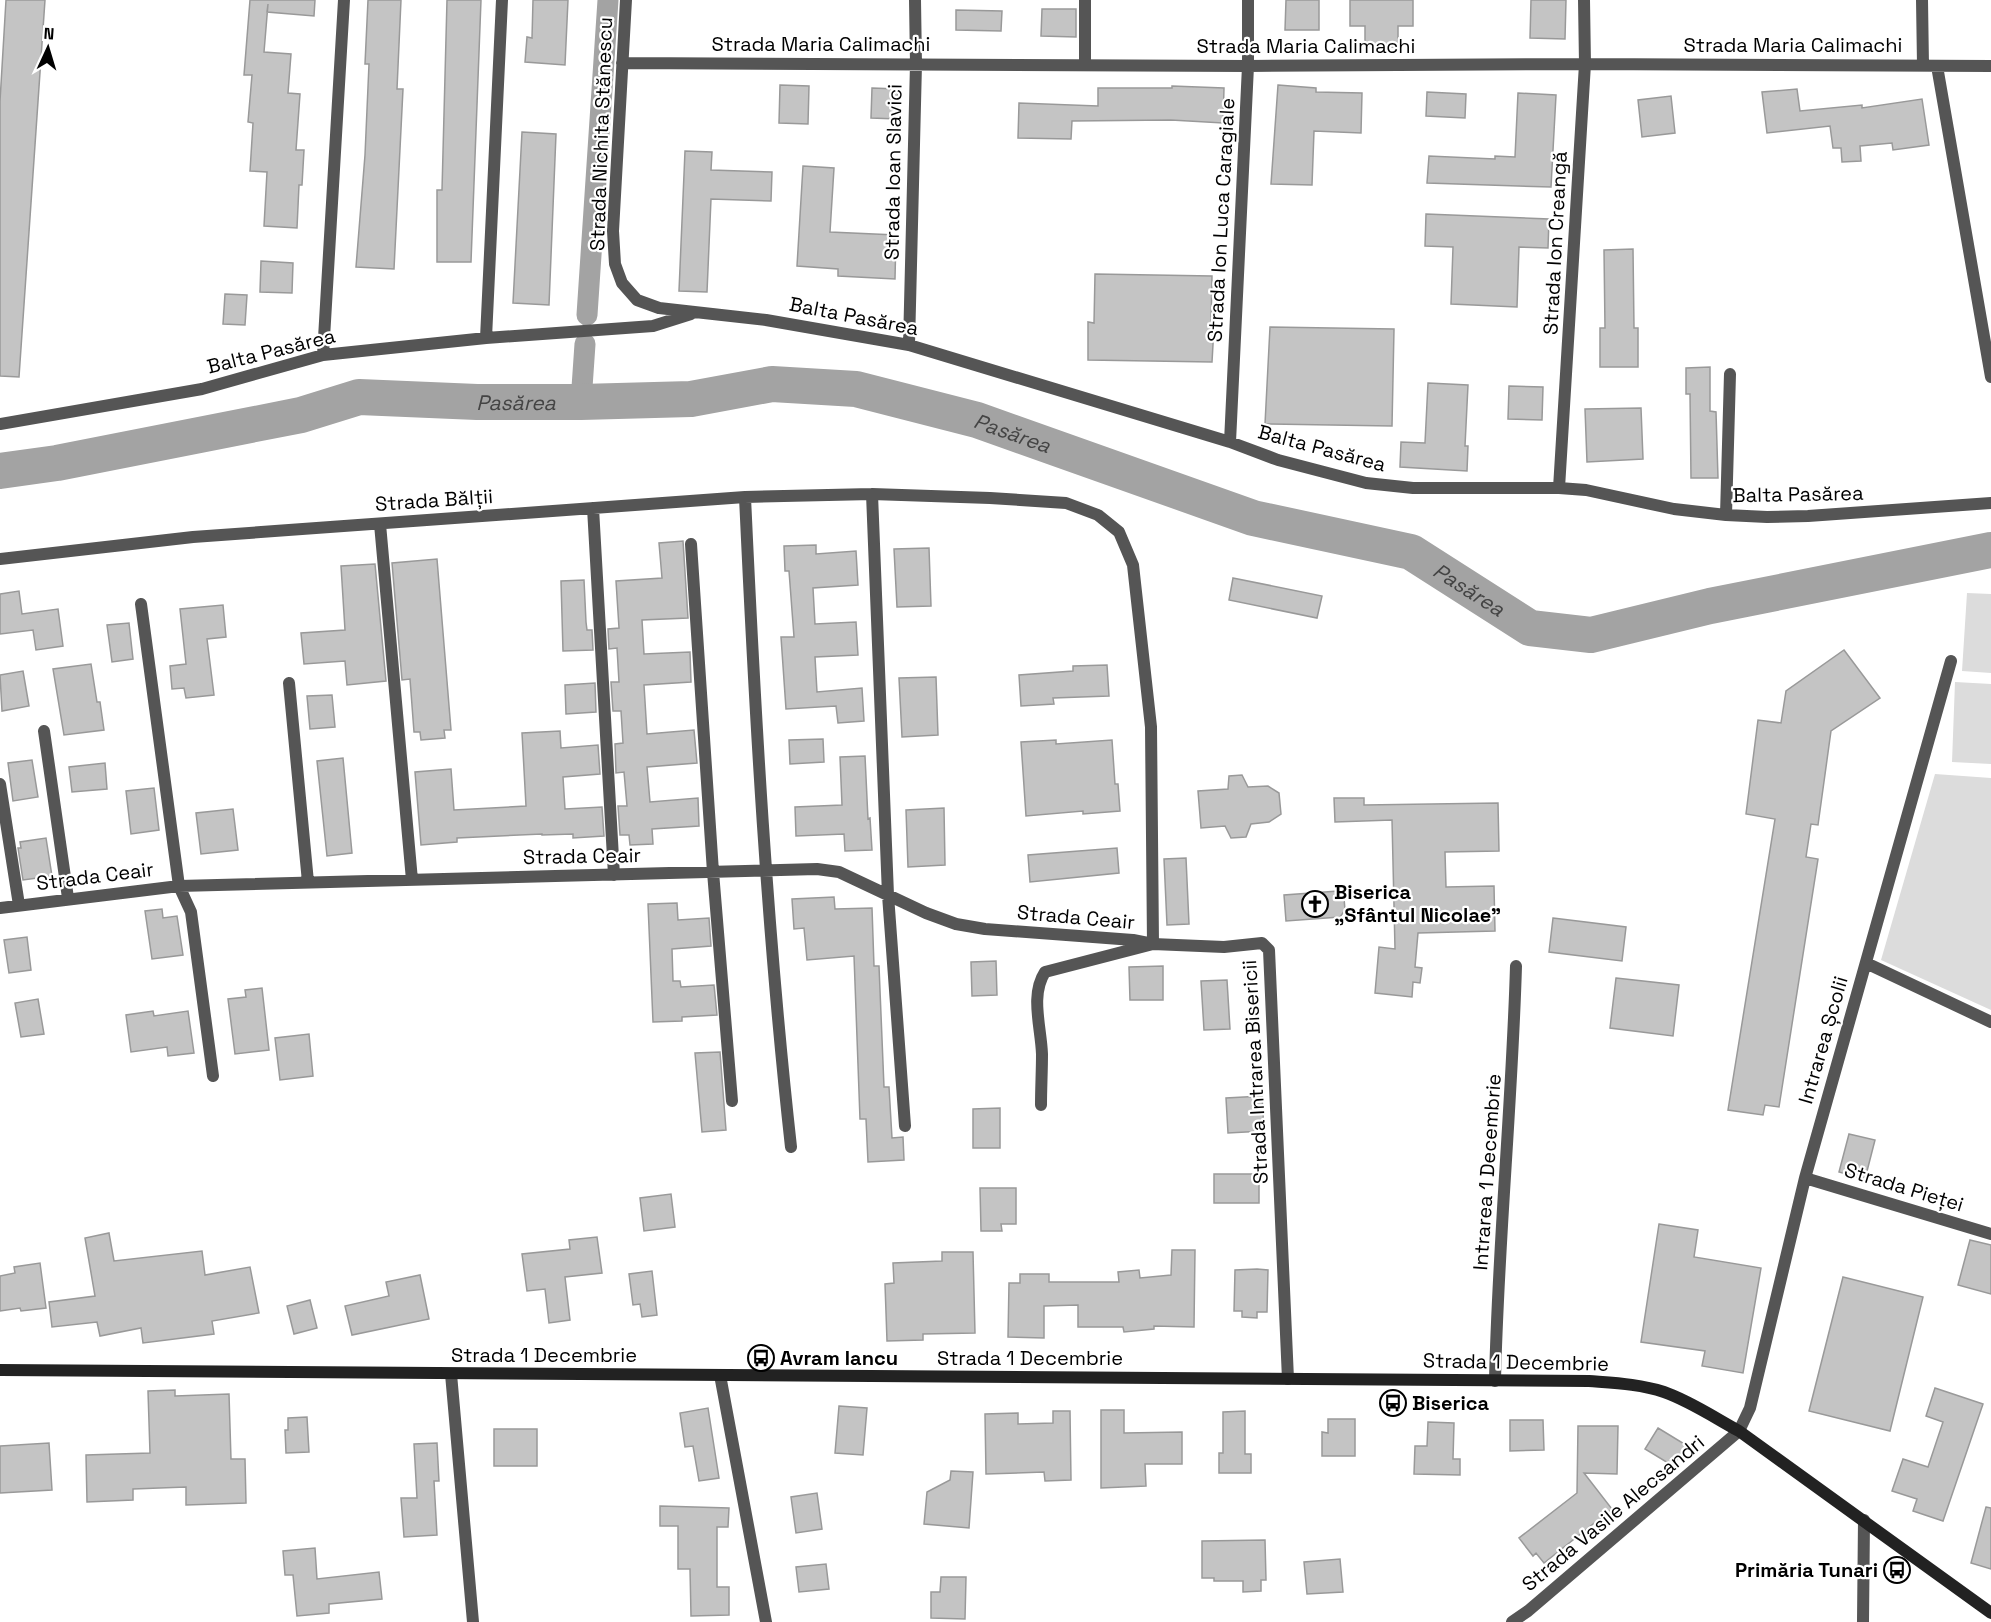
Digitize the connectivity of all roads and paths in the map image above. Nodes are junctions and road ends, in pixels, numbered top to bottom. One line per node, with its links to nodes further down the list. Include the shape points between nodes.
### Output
1 (344, 0): 21 (street)
2 (502, 0): 19 (street)
3 (626, 0): 9 (street, Strada Nichita Stănescu)
4 (915, 0): 10 (street, Strada Ioan Slavici)
5 (1085, 0): 12 (street)
6 (1248, 0): 14 (street, Strada Ion Luca Caragiale)
7 (1584, 0): 11 (street, Strada Ion Creangă)
8 (1923, 0): 13 (street)
9 (622, 63): 10 (street, Strada Maria Calimachi); 17 (street, Strada Nichita Stănescu, via 612,231 615,264 622,283)
10 (916, 64): 12 (street, Strada Maria Calimachi); 20 (street, Strada Ioan Slavici)
11 (1585, 64): 13 (street, Strada Maria Calimachi); 14 (street, Strada Maria Calimachi); 26 (street, Strada Ion Creangă)
12 (1085, 65): 14 (street, Strada Maria Calimachi)
13 (1923, 65): 15 (street, Strada Maria Calimachi)
14 (1248, 66): 25 (street, Strada Ion Luca Caragiale)
15 (1937, 66): 16 (street, Strada Maria Calimachi); 23 (street)
16 (1991, 66)
17 (637, 300): 18 (street, Balta Pasărea, via 659,308)
18 (695, 312): 19 (street, Balta Pasărea, via 653,326); 20 (street, Balta Pasărea)
19 (486, 338): 21 (street, Balta Pasărea)
20 (909, 345): 25 (street, Balta Pasărea)
21 (323, 355): 24 (street, Balta Pasărea, via 202,389)
22 (1730, 374): 31 (street)
23 (1991, 377)
24 (0, 424)
25 (1230, 442): 26 (street, Balta Pasărea, via 1278,460 1366,483 1413,488)
26 (1559, 488): 31 (street, Balta Pasărea)
27 (872, 494): 28 (street, Strada Bălții); 46 (street); 50 (street, Strada Bălții, via 1066,503 1098,515 1119,532 1133,565 1151,727)
28 (744, 497): 30 (street, Strada Bălții); 40 (street)
29 (1991, 503): 31 (street, Balta Pasărea, via 1808,516)
30 (593, 508): 32 (street, Strada Bălții); 42 (street)
31 (1726, 515)
32 (380, 524): 34 (street, Strada Bălții, via 193,537); 43 (street)
33 (691, 544): 41 (street)
34 (0, 559)
35 (141, 604): 45 (street)
36 (1951, 661): 51 (street, Intrarea Școlii)
37 (289, 683): 44 (street)
38 (44, 731): 47 (street)
39 (0, 784): 48 (street)
40 (766, 870): 41 (street, Strada Ceair); 46 (street, Strada Ceair, via 839,872); 58 (street)
41 (713, 872): 42 (street, Strada Ceair); 55 (street)
42 (614, 875): 43 (street, Strada Ceair)
43 (412, 880): 44 (street, Strada Ceair)
44 (308, 882): 45 (street, Strada Ceair)
45 (179, 886): 47 (street, Strada Ceair); 54 (street, via 191,912)
46 (888, 895): 50 (street, Strada Ceair, via 956,924); 57 (street)
47 (68, 898): 48 (street, Strada Ceair)
48 (19, 905): 49 (street, Strada Ceair)
49 (0, 908)
50 (1153, 944): 56 (street, Strada Intrarea Bisericii, via 1045,972 1040,979 1037,996); 64 (street, Strada Intrarea Bisericii, via 1224,947 1262,943 1269,950)
51 (1866, 963): 53 (street); 59 (street, Intrarea Școlii)
52 (1516, 966): 65 (street, Intrarea 1 Decembrie)
53 (1991, 1022)
54 (213, 1076)
55 (732, 1101)
56 (1041, 1105)
57 (905, 1126)
58 (791, 1147)
59 (1805, 1178): 60 (street, Strada Pieței); 66 (street, Intrarea Școlii, via 1755,1390)
60 (1991, 1234)
61 (0, 1370): 62 (main road, Strada 1 Decembrie)
62 (451, 1374): 63 (main road, Strada 1 Decembrie); 70 (street)
63 (720, 1375): 64 (main road, Strada 1 Decembrie); 71 (street)
64 (1288, 1379): 65 (main road, Strada 1 Decembrie)
65 (1495, 1381): 66 (main road, Strada 1 Decembrie, via 1628,1384 1663,1392)
66 (1739, 1431): 67 (main road, Strada 1 Decembrie); 69 (street, Strada Vasile Alecsandri)
67 (1864, 1520): 68 (main road, Strada 1 Decembrie); 73 (street)
68 (1991, 1613)
69 (1530, 1617): 72 (street, Strada Vasile Alecsandri)
70 (473, 1622)
71 (766, 1622)
72 (1512, 1622)
73 (1863, 1622)

